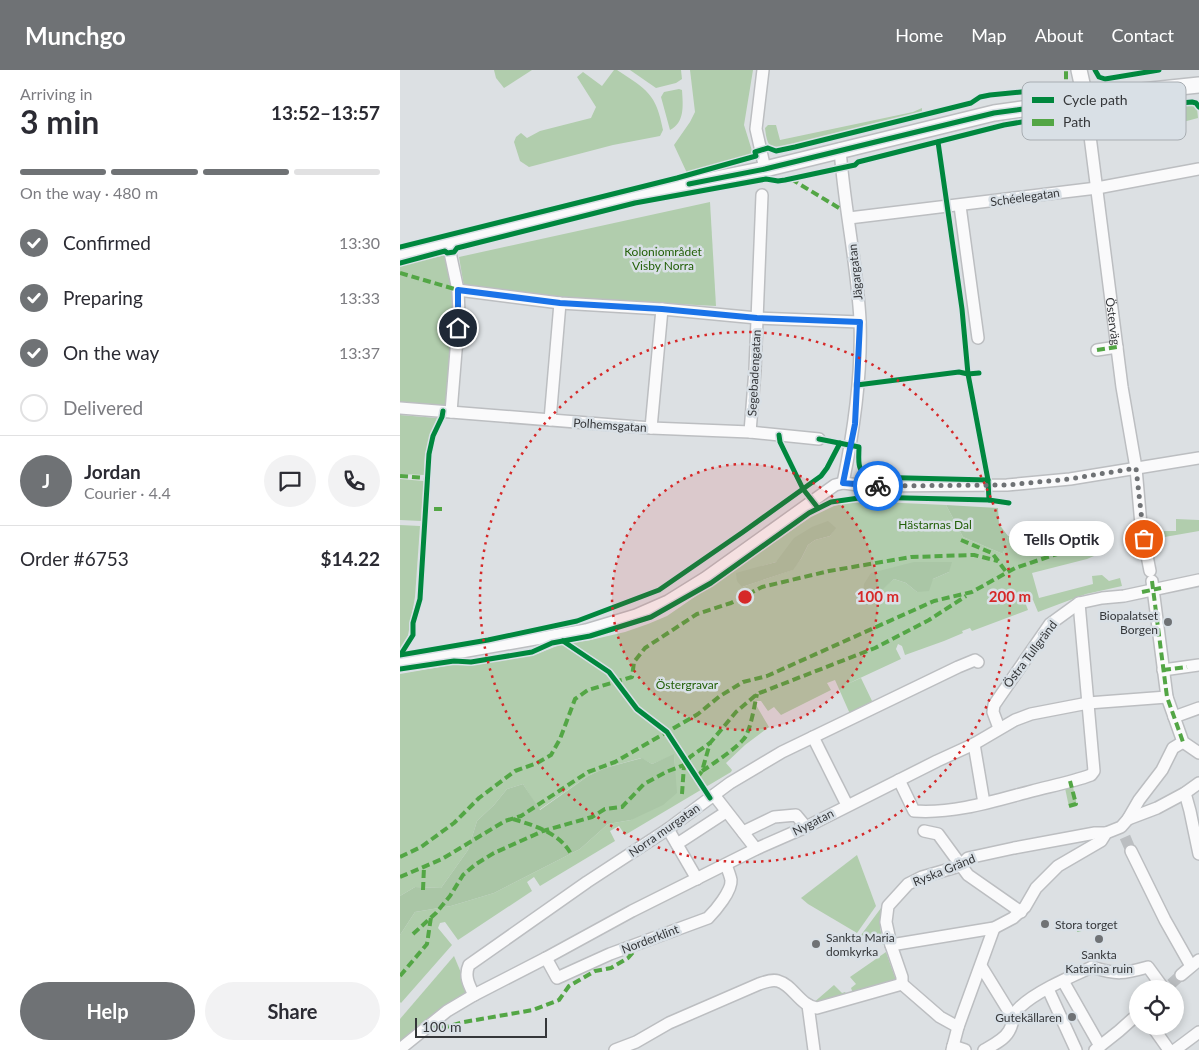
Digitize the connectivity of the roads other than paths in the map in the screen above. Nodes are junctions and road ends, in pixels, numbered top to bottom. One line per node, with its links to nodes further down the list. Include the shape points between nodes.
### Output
1 (763, 70): 7 (street, via 756,129)
2 (1199, 85): 3 (main road)
3 (1186, 87)
4 (1022, 109): 6 (main road)
5 (1090, 140): 9 (street, Österväg)
6 (840, 149): 7 (main road); 12 (street, Jägargatan)
7 (765, 168): 13 (main road, via 647,193)
8 (1199, 169): 9 (street, Schéelegatan)
9 (1097, 188): 11 (street, Schéelegatan); 21 (street, Österväg)
10 (762, 195): 18 (street, Segebadengatan)
11 (960, 206): 12 (street, Schéelegatan); 20 (street)
12 (849, 218): 19 (street, Jägargatan)
13 (448, 243): 14 (main road); 15 (street)
14 (400, 255)
15 (458, 290): 16 (street); 24 (street)
16 (560, 303): 17 (street); 25 (street)
17 (662, 309): 18 (street); 26 (street)
18 (757, 318): 19 (street); 27 (street, Segebadengatan)
19 (860, 322): 31 (street, Jägargatan, via 855,424)
20 (978, 338)
21 (1117, 347): 22 (street); 30 (street, Österväg)
22 (1098, 350)
23 (400, 408): 24 (street, Polhemsgatan)
24 (452, 412): 25 (street, Polhemsgatan)
25 (550, 420): 26 (street, Polhemsgatan)
26 (651, 428): 27 (street, Polhemsgatan)
27 (750, 432): 28 (street, Polhemsgatan)
28 (819, 439)
29 (1199, 458): 30 (street)
30 (1136, 468): 31 (street, via 1050,482 998,486 867,486); 32 (street, Österväg, via 1141,525)
31 (843, 483): 36 (street, via 828,489 705,578 668,601 636,615 586,630)
32 (1152, 581): 33 (street, Östra Tullgränd); 34 (street, Östra Tullgränd, via 1124,596); 38 (street, Österväg)
33 (1198, 583)
34 (1079, 603): 40 (street); 43 (street, Östra Tullgränd, via 1050,624 999,695 993,712)
35 (978, 662): 44 (street, Norra murgatan, via 974,660 958,667)
36 (400, 663)
37 (1199, 665): 38 (street)
38 (1163, 670): 39 (street, Österväg)
39 (1167, 697): 40 (street, Nygatan); 42 (street, Österväg)
40 (1088, 703): 43 (street, Nygatan, via 1031,714); 52 (street, via 1093,773)
41 (1199, 708): 42 (street)
42 (1174, 717): 45 (street, Österväg)
43 (1000, 728): 46 (street, Nygatan)
44 (813, 737): 51 (street, Norra murgatan, via 775,756); 53 (street)
45 (1183, 742): 47 (street); 57 (street, via 1173,748)
46 (974, 744): 48 (street, Nygatan); 52 (street)
47 (1199, 753)
48 (899, 780): 52 (street, via 914,811); 53 (street, Nygatan)
49 (1199, 783): 50 (street)
50 (1185, 793): 54 (street); 57 (street)
51 (714, 795): 55 (street); 58 (street, Norra murgatan)
52 (984, 803)
53 (847, 805): 56 (street, Nygatan)
54 (1195, 810): 65 (street)
55 (726, 812): 60 (street); 62 (street)
56 (806, 827): 60 (street, via 796,815 774,817); 63 (street, Nygatan)
57 (1125, 828): 61 (street)
58 (668, 829): 62 (street); 80 (street, Norra murgatan, via 469,965 467,980)
59 (924, 831): 67 (street, via 938,834)
60 (743, 832): 63 (street)
61 (1106, 833): 67 (street, Ryska Gränd, via 968,858); 69 (street, via 1101,841 1054,870 1036,888)
62 (677, 844): 68 (street)
63 (756, 849): 66 (street, Nygatan)
64 (1131, 851): 73 (street, via 1165,920)
65 (1199, 854)
66 (726, 865): 68 (street, Nygatan); 72 (street, Norderklint, via 731,885 708,918 610,954 557,978)
67 (960, 866): 69 (street); 71 (street, Ryska Gränd, via 922,877 894,897 888,906 886,922)
68 (697, 879): 72 (street, Nygatan)
69 (1020, 912): 70 (street)
70 (994, 928): 71 (street); 74 (street)
71 (891, 945): 78 (street, Ryska Gränd)
72 (546, 958): 80 (street, Nygatan)
73 (1195, 963): 75 (street)
74 (981, 966): 82 (street); 84 (street)
75 (1181, 975)
76 (1161, 980): 77 (street, via 1148,966 1111,973 1092,967)
77 (1063, 981): 79 (street); 89 (street)
78 (902, 984): 81 (street, via 817,1008); 84 (street, via 940,1017)
79 (1048, 989): 82 (street, via 1020,1006); 95 (street)
80 (474, 995): 90 (street, Nygatan)
81 (808, 1005): 87 (street, via 782,983 771,980 669,1024); 92 (street)
82 (1012, 1018): 94 (street, via 1004,1038)
83 (1129, 1021): 89 (street)
84 (958, 1027): 88 (street)
85 (1199, 1032): 97 (street)
86 (1158, 1035): 96 (street)
87 (637, 1046): 91 (street)
88 (952, 1048): 93 (street)
89 (1097, 1048)
90 (400, 1049)
91 (616, 1050)
92 (814, 1050)
93 (965, 1050)
94 (984, 1050)
95 (1076, 1050)
96 (1169, 1050)
97 (1175, 1050)

